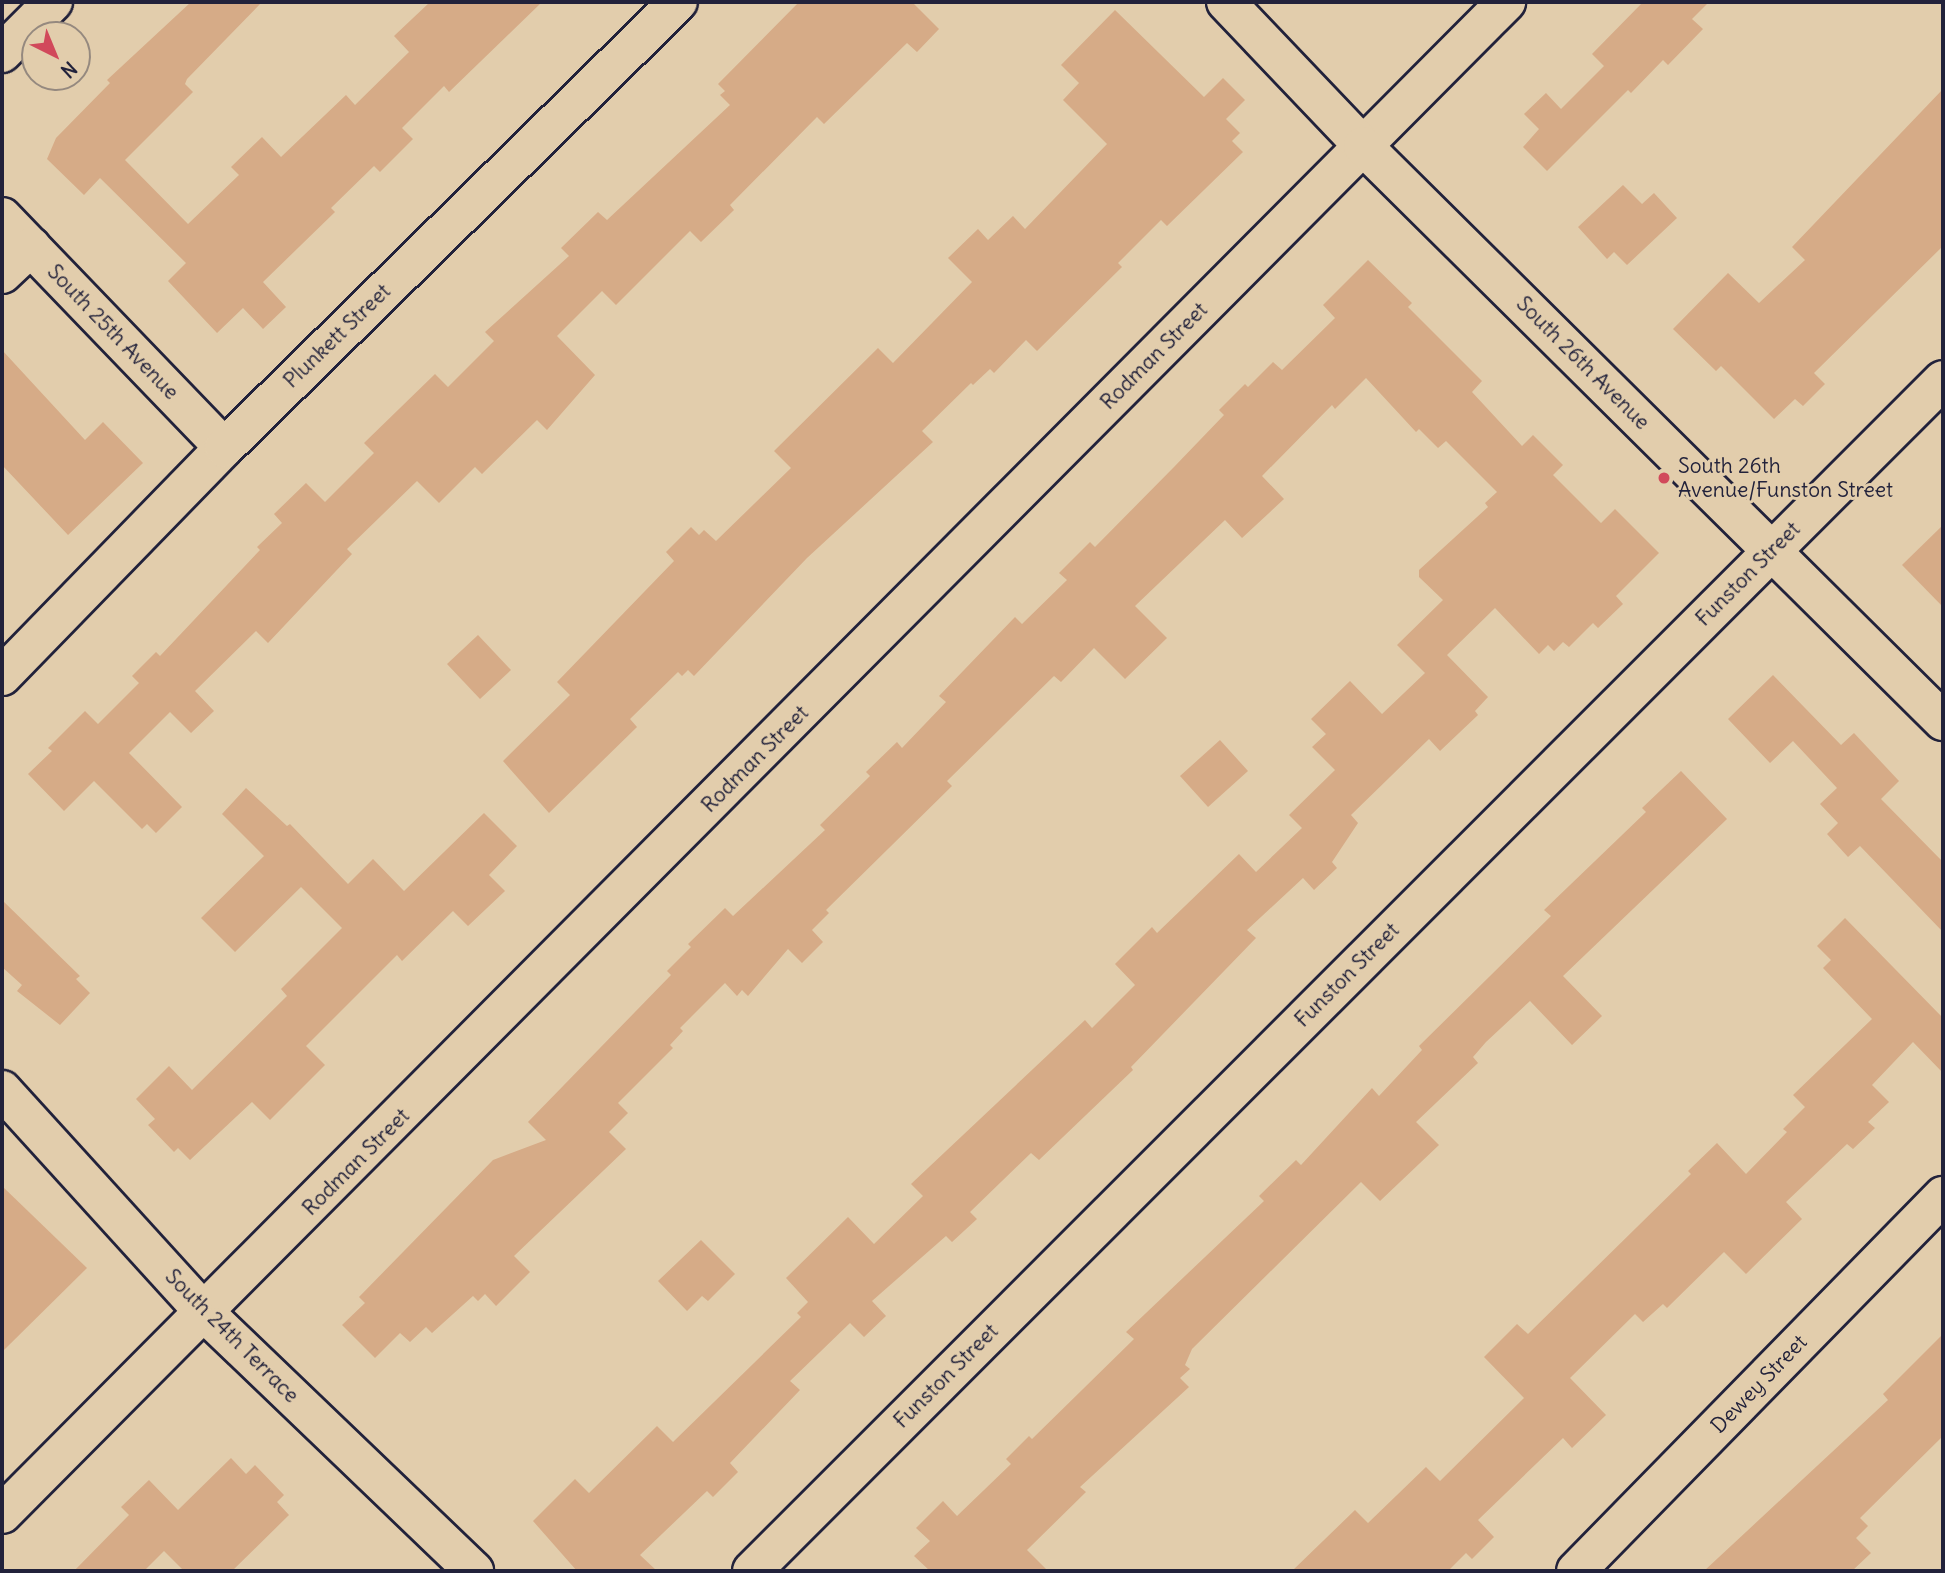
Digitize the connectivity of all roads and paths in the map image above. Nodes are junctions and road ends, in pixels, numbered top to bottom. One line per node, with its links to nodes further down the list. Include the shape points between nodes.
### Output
1 (53, 2): 5 (street)
2 (678, 2): 11 (street, Plunkett Street)
3 (1226, 2): 6 (street, South 26th Avenue)
4 (1506, 2): 6 (street, Rodman Street)
5 (2, 53)
6 (1363, 146): 12 (street, South 26th Avenue); 17 (street, Rodman Street)
7 (2, 217): 8 (street, South 25th Avenue)
8 (31, 247): 9 (street); 11 (street, South 25th Avenue)
9 (2, 274)
10 (1943, 380): 12 (street, Funston Street)
11 (224, 448): 13 (street, Plunkett Street)
12 (1772, 550): 14 (street, South 26th Avenue); 20 (street, Funston Street)
13 (2, 676)
14 (1943, 721)
15 (2, 1090): 17 (street, South 24th Terrace)
16 (1943, 1196): 21 (street, Dewey Street)
17 (205, 1313): 18 (street, Rodman Street); 19 (street, South 24th Terrace)
18 (2, 1514)
19 (474, 1571)
20 (752, 1571)
21 (1576, 1571)

